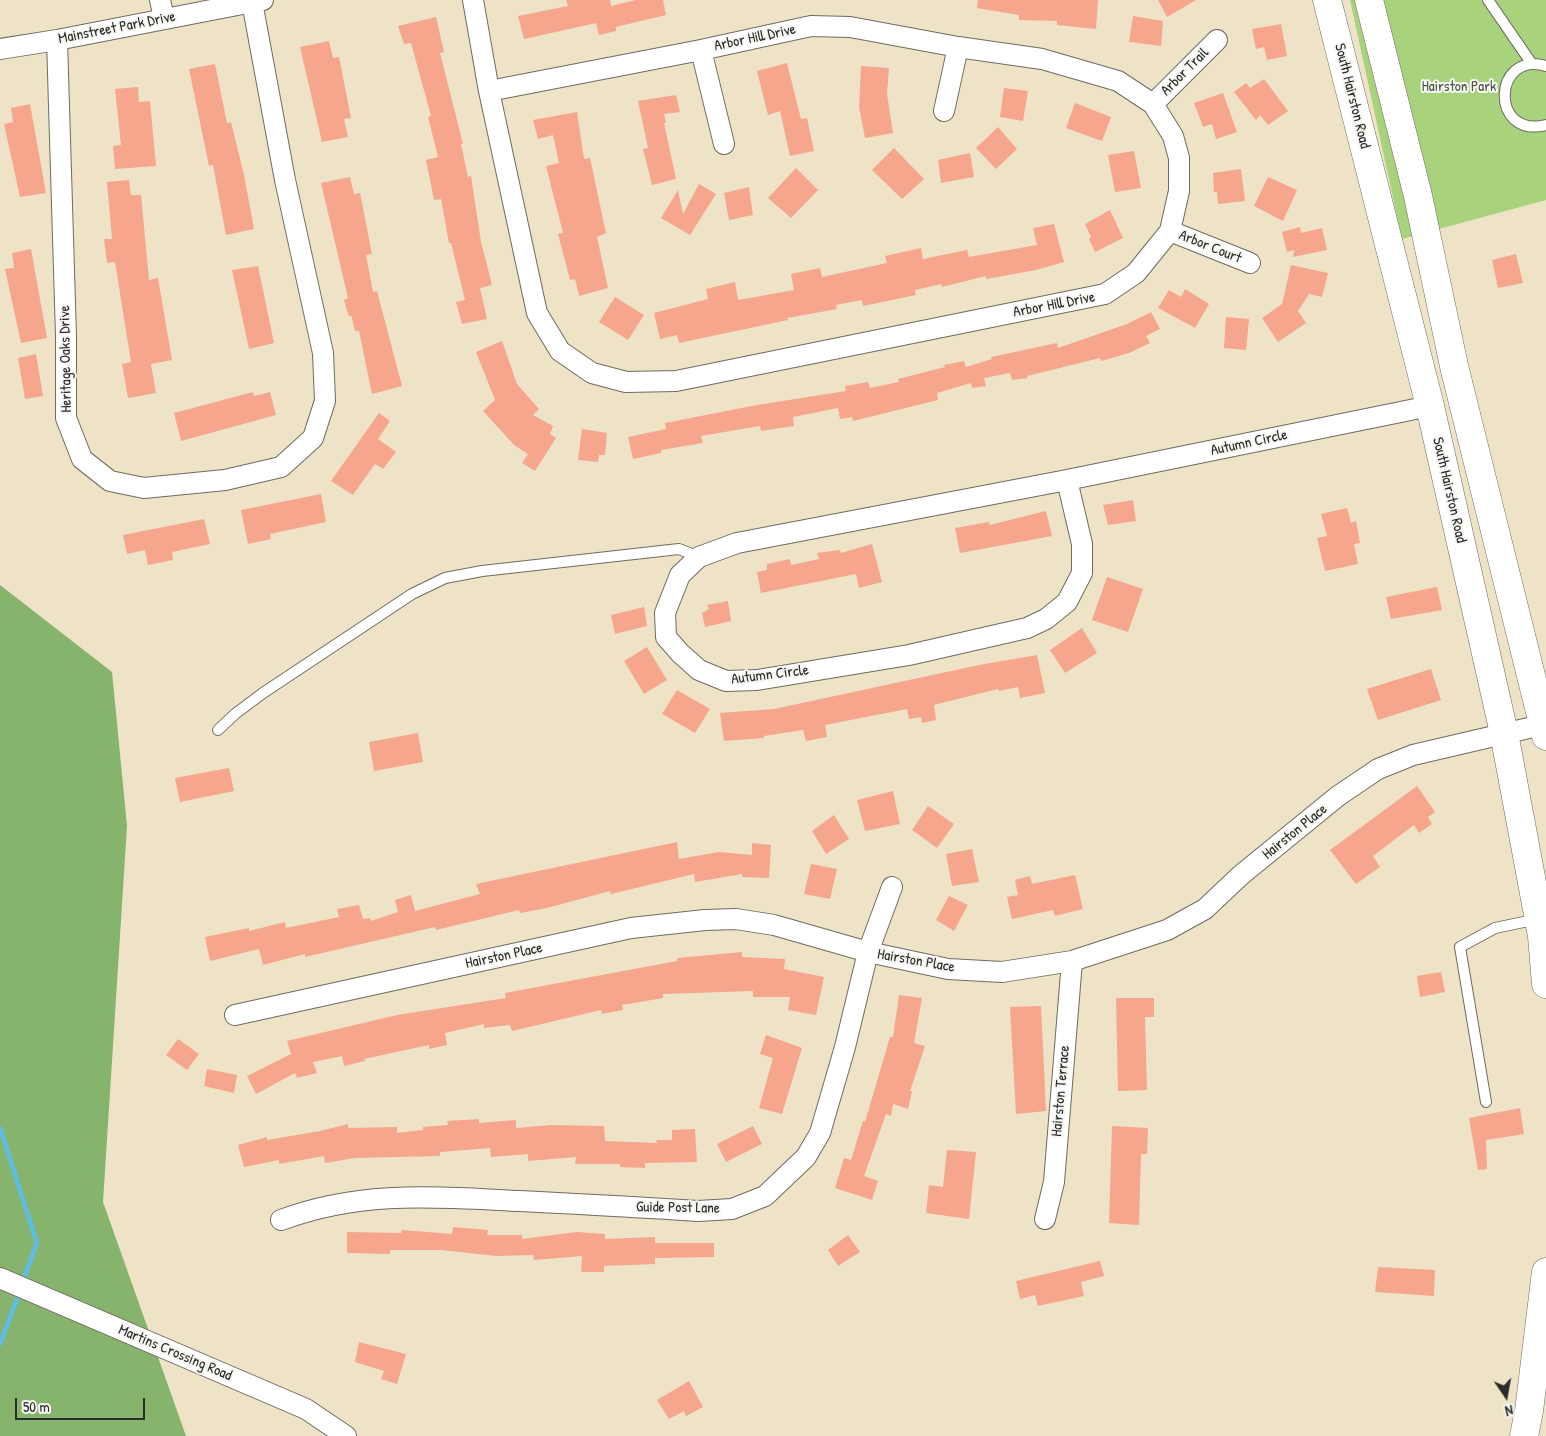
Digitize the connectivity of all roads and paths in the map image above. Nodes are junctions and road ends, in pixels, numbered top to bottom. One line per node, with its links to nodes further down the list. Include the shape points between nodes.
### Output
1 (472, 0): 14 (street, Arbor Hill Drive)
2 (1327, 0): 21 (main road, South Hairston Road)
3 (1369, 0): 24 (main road, via 1418,196 1454,366)
4 (1488, 0): 12 (lane)
5 (257, 1): 6 (street, Mainstreet Park Drive); 7 (street, Heritage Oaks Drive, via 284,180 323,353 325,401 313,438 281,467 225,480 144,488 110,482 82,458 66,418)
6 (162, 9): 7 (street, Mainstreet Park Drive)
7 (57, 40): 10 (street, Mainstreet Park Drive)
8 (1217, 40): 15 (street, Arbor Trail)
9 (958, 47): 11 (street, Arbor Hill Drive, via 850,27 811,26); 15 (street, Arbor Hill Drive, via 1042,59 1090,73 1118,82); 16 (street)
10 (0, 49)
11 (701, 50): 14 (street, Arbor Hill Drive); 18 (street)
12 (1532, 64): 13 (lane); 17 (lane, via 1523,66 1509,78 1504,104 1521,124 1530,127)
13 (1546, 66)
14 (489, 91): 19 (street, Arbor Hill Drive, via 537,313 560,351 592,373 626,382 676,381 1105,294 1136,273)
15 (1152, 104): 19 (street, Arbor Hill Drive, via 1173,136 1179,158 1179,191)
16 (944, 111)
17 (1546, 125)
18 (724, 144)
19 (1170, 231): 20 (street, Arbor Court)
20 (1250, 263)
21 (1430, 406): 22 (street, Autumn Circle); 26 (main road, South Hairston Road)
22 (1067, 480): 23 (street, Autumn Circle, via 737,543); 23 (street, Autumn Circle, via 1082,544 1082,573 1067,602 1046,619 1027,628 909,655 756,680 726,681 700,670 666,637 665,613 680,575)
23 (699, 557): 25 (lane, via 679,549 445,578 412,594 263,693)
24 (1545, 728): 26 (street, Hairston Place)
25 (218, 730)
26 (1504, 733): 28 (main road, South Hairston Road); 30 (street, Hairston Place, via 1413,755 1378,769 1338,796 1241,875 1205,909 1167,930)
27 (892, 887): 29 (street, Guide Post Lane)
28 (1539, 919): 31 (main road, South Hairston Road); 33 (lane, via 1496,928 1460,947)
29 (868, 952): 30 (street, Hairston Place, via 948,969 1002,972); 32 (street, Hairston Place, via 774,925 705,920 631,928); 35 (street, Guide Post Lane, via 820,1133 806,1158 765,1196 732,1209 698,1211 383,1196 313,1208)
30 (1072, 961): 34 (street, Hairston Terrace, via 1054,1182)
31 (1546, 984)
32 (235, 1015)
33 (1486, 1102)
34 (1045, 1219)
35 (280, 1220)
36 (1546, 1272): 39 (main road, via 1530,1411)
37 (4, 1279): 38 (street, Martins Crossing Road, via 306,1409)
38 (346, 1436)
39 (1524, 1436)

